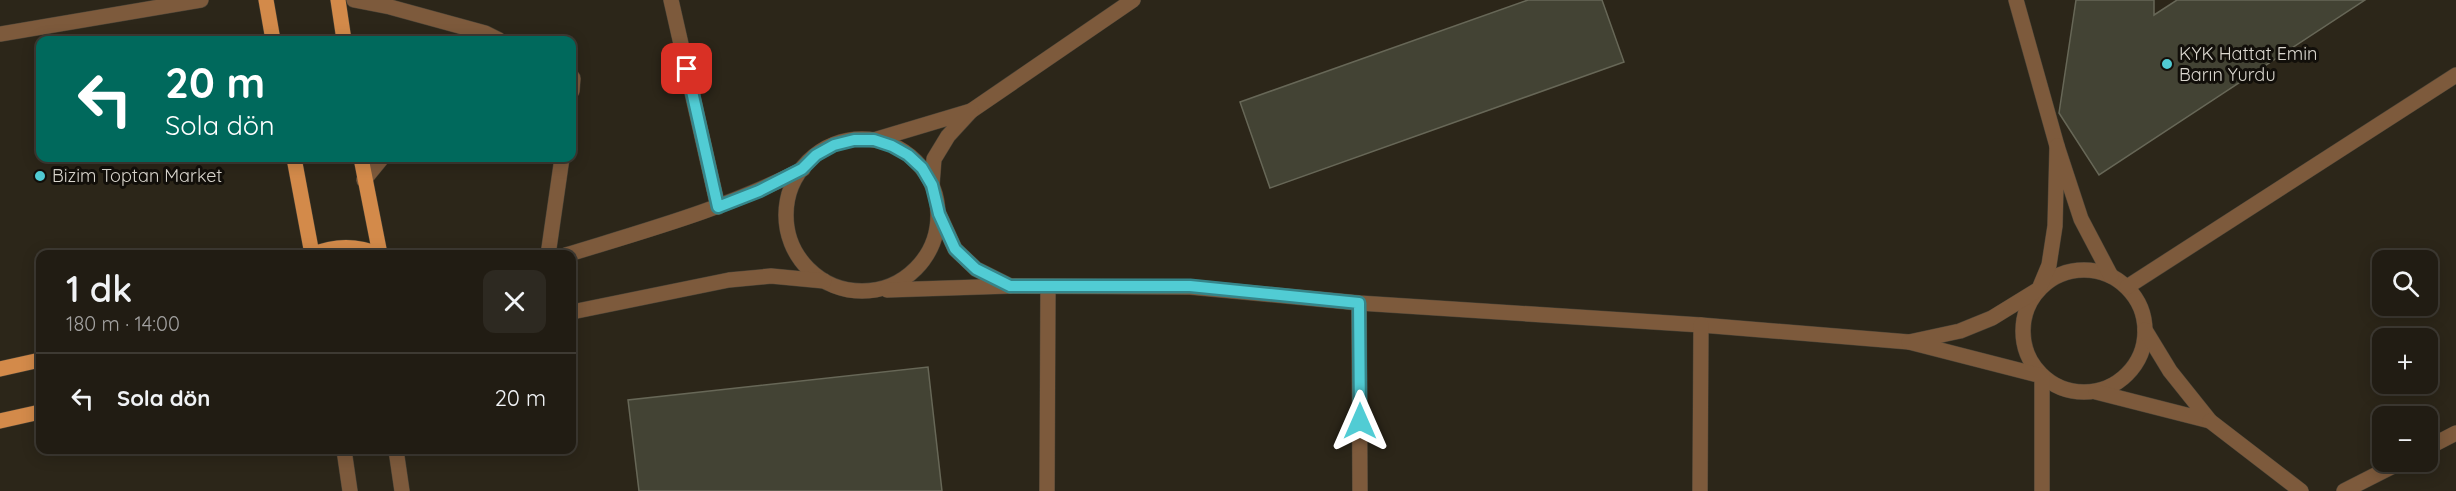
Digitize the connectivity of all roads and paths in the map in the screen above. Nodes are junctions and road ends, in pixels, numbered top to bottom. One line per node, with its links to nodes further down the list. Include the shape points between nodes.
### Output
1 (201, 0): 8 (street)
2 (266, 0): 9 (main road)
3 (338, 0): 10 (main road)
4 (354, 0): 11 (street, via 390,7)
5 (671, 0): 23 (street)
6 (1133, 0): 13 (street)
7 (2016, 0): 15 (street)
8 (0, 34)
9 (272, 36)
10 (343, 36)
11 (479, 36)
12 (2456, 75): 35 (street)
13 (971, 111): 14 (street); 22 (street, via 934,159)
14 (874, 140): 20 (street, via 834,145); 22 (street, via 908,155)
15 (2057, 146): 31 (street, via 2081,219); 36 (street, via 2055,226 2049,265)
16 (295, 162): 25 (main road)
17 (362, 162): 21 (main road)
18 (379, 162): 21 (street)
19 (561, 162): 29 (street)
20 (802, 169): 23 (street); 32 (street, via 790,191 786,217 789,234 804,264)
21 (364, 180): 28 (main road)
22 (932, 185): 24 (street)
23 (718, 207): 30 (street)
24 (939, 214): 33 (street, via 955,249 976,269); 37 (street, via 936,235 914,272)
25 (311, 250)
26 (326, 250): 27 (main road)
27 (367, 250)
28 (380, 250)
29 (549, 250)
30 (576, 252)
31 (2111, 276): 35 (street); 36 (street, via 2073,271 2055,277)
32 (824, 281): 37 (street, via 848,291); 39 (street, via 771,276 729,280)
33 (1010, 286): 34 (street); 37 (street)
34 (1048, 286): 38 (street, via 1190,286); 57 (street)
35 (2127, 287): 41 (street, via 2138,302)
36 (2040, 289): 42 (street, via 1992,318 1960,331); 45 (street, via 2028,305 2023,324 2030,361)
37 (875, 290)
38 (1359, 303): 40 (street); 58 (street)
39 (576, 311)
40 (1701, 325): 42 (street); 59 (street)
41 (2145, 330): 46 (street, via 2140,357 2129,373); 49 (street, via 2170,371)
42 (1909, 342): 45 (street)
43 (36, 361): 44 (main road)
44 (0, 369)
45 (2042, 376): 46 (street, via 2058,387); 60 (street)
46 (2096, 392): 49 (street)
47 (36, 413): 48 (main road)
48 (0, 421)
49 (2210, 422): 61 (street)
50 (2456, 433): 51 (street)
51 (2438, 442)
52 (345, 454): 55 (street)
53 (397, 454): 56 (street)
54 (2381, 472): 62 (street)
55 (350, 491)
56 (402, 491)
57 (1047, 491)
58 (1360, 491)
59 (1700, 491)
60 (2042, 491)
61 (2301, 491)
62 (2344, 491)

